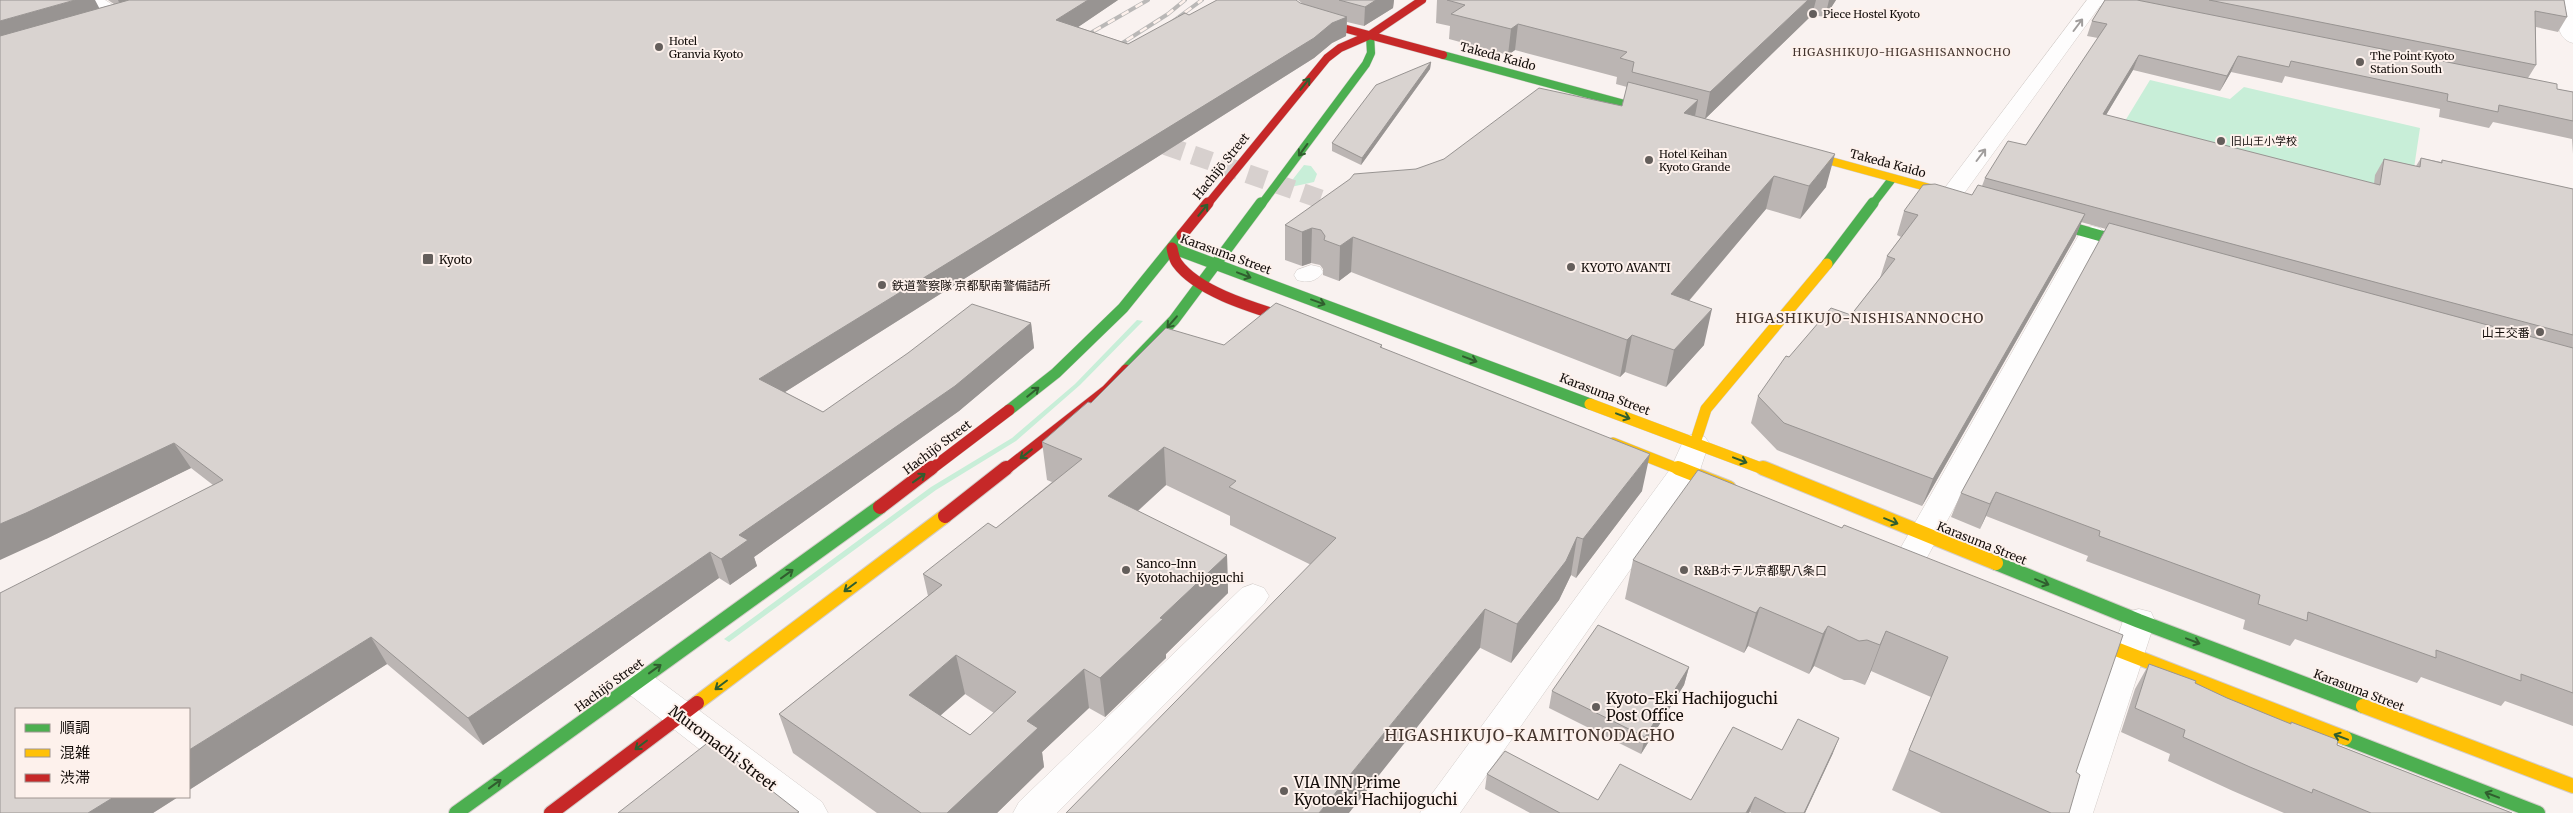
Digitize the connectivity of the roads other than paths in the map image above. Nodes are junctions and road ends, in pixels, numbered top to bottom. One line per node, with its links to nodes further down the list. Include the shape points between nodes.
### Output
1 (1286, 0): 8 (street, Takeda Kaido, via 1296,12 1306,17)
2 (1422, 0): 8 (street, Hachijō Street)
3 (2097, 0): 6 (street); 13 (street, one-way to 3)
4 (2562, 0): 9 (street)
5 (92, 8): 7 (street)
6 (2155, 12)
7 (115, 14)
8 (1370, 35): 10 (street, Takeda Kaido); 16 (street, Hachijō Street, one-way to 8, via 1327,58 1340,48); 18 (street, one-way to 18, via 1371,53 1366,64)
9 (2573, 38)
10 (1668, 116)
11 (1784, 148): 12 (street, Takeda Kaido)
12 (1892, 178): 13 (street, Takeda Kaido); 22 (street, via 1811,285 1706,409)
13 (1960, 197)
14 (2029, 216): 15 (street)
15 (2092, 233): 17 (street); 24 (street)
16 (1172, 248): 18 (street, Karasuma Street); 19 (street, Karasuma Street, via 1171,257 1182,271); 30 (street, Hachijō Street, one-way to 16, via 1014,407 1097,336)
17 (2149, 249)
18 (1217, 264): 19 (street); 22 (street, Karasuma Street, one-way to 22)
19 (1202, 283): 20 (street, Karasuma Street); 31 (street, one-way to 31, via 1174,320 1106,390)
20 (1317, 329)
21 (1606, 440): 22 (street, Karasuma Street)
22 (1690, 457): 23 (street, Karasuma Street); 24 (street, Karasuma Street, one-way to 24); 37 (street)
23 (1743, 494)
24 (1924, 534): 25 (street); 27 (street, Karasuma Street, one-way to 27)
25 (1908, 563)
26 (1254, 596): 36 (street)
27 (2139, 621): 29 (street); 32 (street, Karasuma Street, one-way to 32)
28 (2072, 631): 29 (street)
29 (2127, 654): 38 (street); 39 (street, one-way to 29)
30 (637, 682): 31 (street, Muromachi Street); 33 (street, Hachijō Street, one-way to 30)
31 (680, 716): 34 (street, one-way to 34); 35 (street, Muromachi Street)
32 (2573, 786)
33 (456, 813)
34 (551, 813)
35 (809, 813)
36 (1032, 813)
37 (1440, 813)
38 (2074, 813)
39 (2538, 813)

